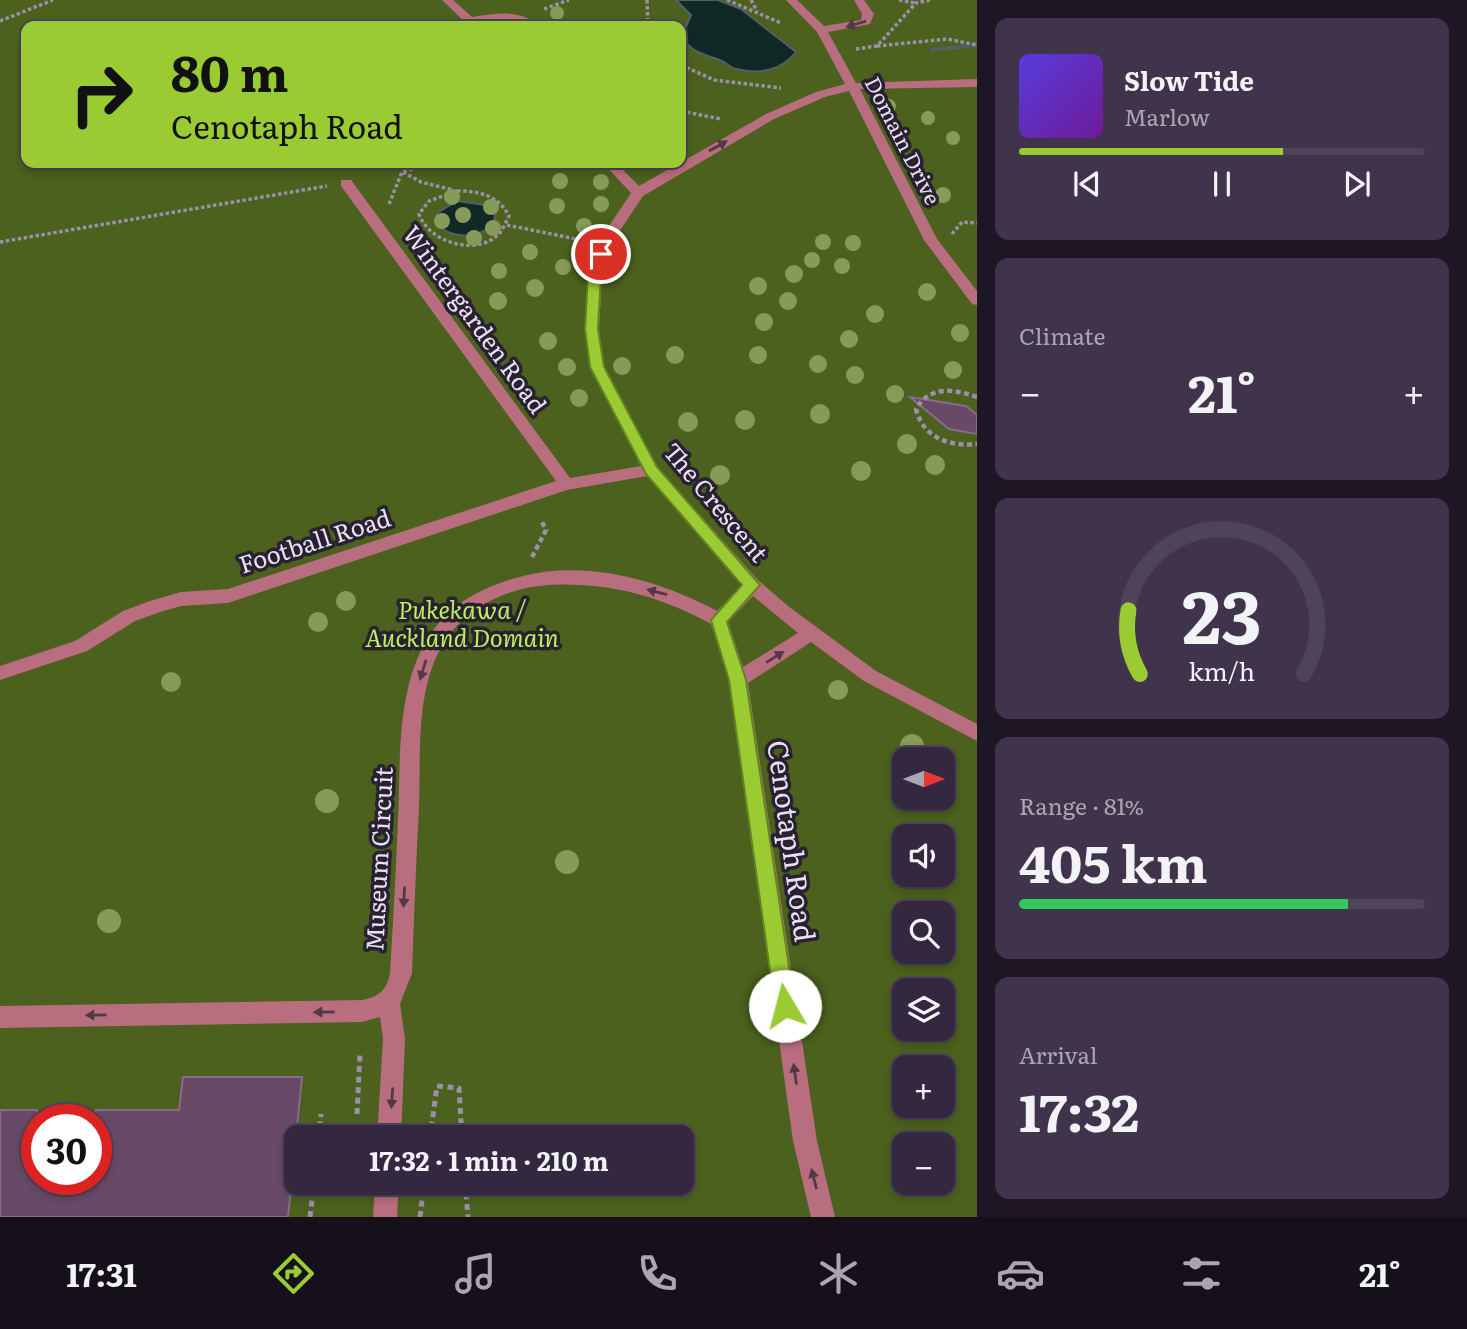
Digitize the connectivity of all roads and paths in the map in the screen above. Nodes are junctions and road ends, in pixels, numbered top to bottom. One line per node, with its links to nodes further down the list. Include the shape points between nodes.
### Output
1 (52, 0): 12 (path)
2 (447, 0): 13 (street)
3 (648, 0): 16 (path)
4 (727, 0): 11 (path)
5 (751, 0): 11 (path)
6 (791, 0): 18 (street, Domain Drive)
7 (859, 0): 18 (street, one-way to 18, via 868,13 866,22)
8 (899, 0): 10 (path)
9 (930, 0): 10 (path)
10 (916, 4): 20 (path)
11 (757, 12): 17 (path)
12 (0, 21)
13 (470, 21)
14 (483, 21): 15 (street, via 512,16)
15 (527, 21)
16 (648, 21)
17 (785, 25)
18 (821, 30): 24 (street, Domain Drive)
19 (977, 45): 20 (path, via 947,39)
20 (877, 46): 21 (path)
21 (853, 49)
22 (686, 67): 25 (path, via 714,80)
23 (977, 83): 24 (street, The Crescent)
24 (853, 87): 26 (street, The Crescent, one-way to 24, via 761,122 829,92); 40 (street, Domain Drive, via 931,240)
25 (782, 88)
26 (686, 165)
27 (415, 168): 30 (path)
28 (614, 168): 33 (street)
29 (681, 168): 33 (street, The Crescent, one-way to 29)
30 (402, 172): 32 (path); 34 (path)
31 (346, 183): 38 (path); 44 (street, Wintergarden Road)
32 (457, 191): 36 (path, via 498,200 509,216); 36 (path, via 442,194 422,208 418,217 429,235 472,244 487,240)
33 (638, 193): 39 (street, The Crescent)
34 (387, 211)
35 (977, 223): 37 (path, via 962,222)
36 (506, 225): 39 (path)
37 (948, 239)
38 (0, 242)
39 (604, 244): 43 (street, The Crescent, via 595,276 592,316 597,367)
40 (977, 301)
41 (977, 397): 42 (path, via 937,391 919,401 916,409 917,418 931,435 958,445)
42 (977, 444)
43 (651, 470): 44 (street, Football Road); 47 (street, The Crescent)
44 (566, 484): 50 (street, Football Road, via 247,591 181,599 129,616 81,646)
45 (541, 520): 46 (path, via 546,530)
46 (537, 549)
47 (752, 585): 48 (street); 49 (street, The Crescent)
48 (719, 620): 51 (street, Cenotaph Road); 53 (street, Museum Circuit, one-way to 53, via 667,595 624,583 571,577 493,591 441,631 420,677 412,716 401,973)
49 (812, 634): 51 (street, one-way to 49); 52 (street, The Crescent, via 870,676)
50 (0, 673)
51 (738, 680): 70 (street, Cenotaph Road, one-way to 51, via 805,1141)
52 (977, 733)
53 (389, 1002): 54 (street, one-way to 54, via 362,1011); 59 (street, one-way to 59, via 394,1049)
54 (0, 1017)
55 (360, 1053): 57 (path)
56 (321, 1114): 58 (path)
57 (357, 1114)
58 (320, 1125)
59 (390, 1125)
60 (432, 1125): 61 (path, via 437,1086 459,1088)
61 (461, 1125)
62 (313, 1195): 66 (path)
63 (386, 1195): 67 (street)
64 (422, 1195): 68 (path)
65 (467, 1195): 69 (path)
66 (310, 1217)
67 (385, 1217)
68 (419, 1217)
69 (468, 1217)
70 (824, 1217)

